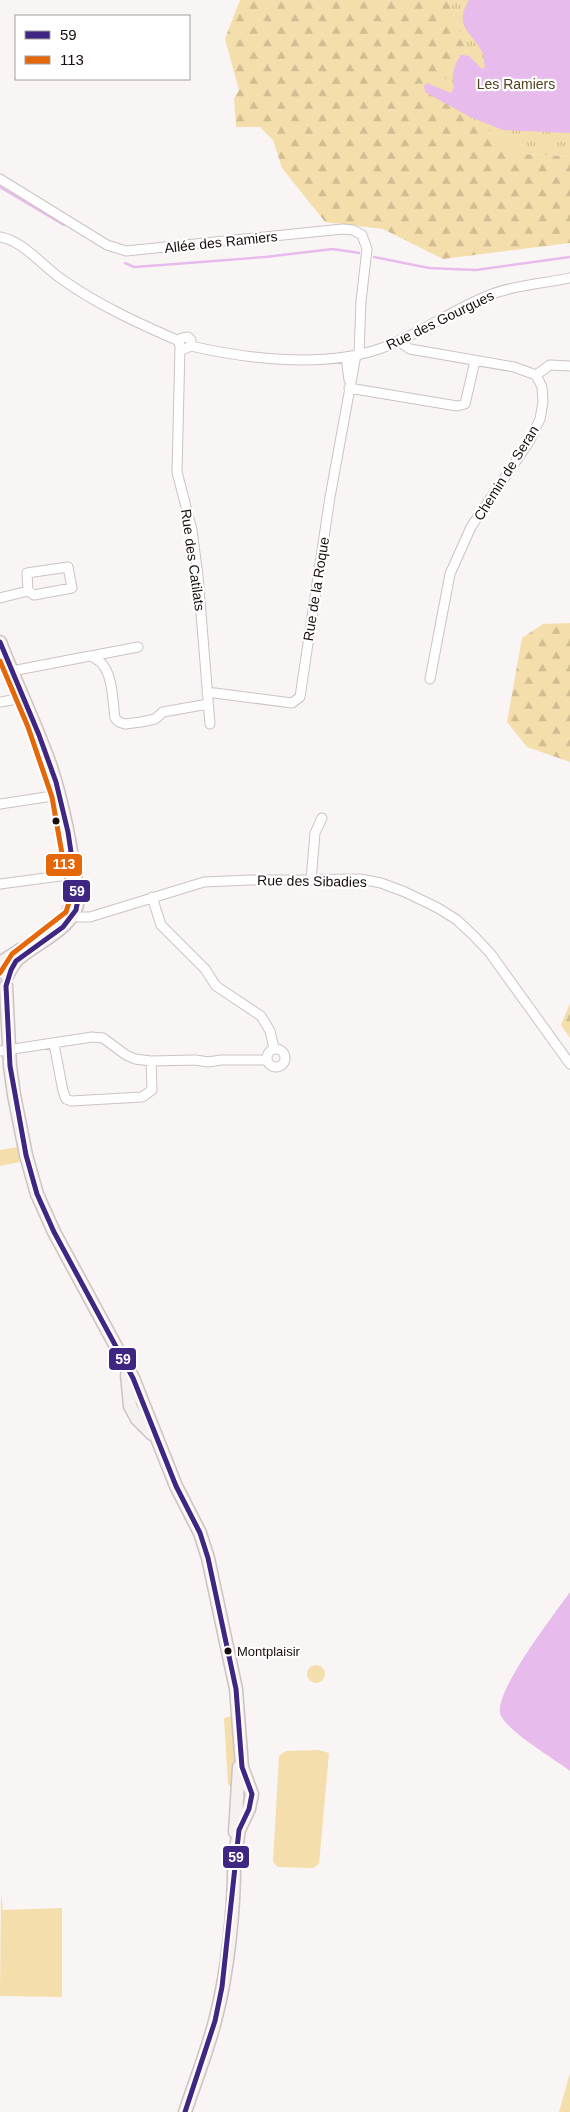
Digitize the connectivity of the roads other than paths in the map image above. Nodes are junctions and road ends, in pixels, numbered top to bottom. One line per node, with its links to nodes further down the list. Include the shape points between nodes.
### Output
1 (0, 179): 4 (street, Allée des Ramiers, via 107,245 126,251 353,230 362,235 367,249)
2 (0, 237): 6 (street, Rue des Gourgues, via 14,241 48,270 87,296)
3 (570, 278): 5 (street, Rue des Gourgues, via 497,292 456,309)
4 (360, 332): 7 (street, Allée des Ramiers); 8 (street, Allée des Ramiers)
5 (398, 341): 7 (street, Rue des Gourgues); 10 (street, via 410,349)
6 (184, 346): 9 (street, Rue des Gourgues, via 251,358); 21 (street, Rue des Catilats, via 180,368 177,472 192,530)
7 (368, 352): 8 (street, Rue des Gourgues)
8 (357, 355): 9 (street, Rue des Gourgues); 13 (street, Rue de la Roque)
9 (346, 357): 13 (street, Rue de la Roque)
10 (475, 360): 12 (street, via 514,367); 13 (street, via 464,404 457,406)
11 (570, 366): 12 (street, via 550,365)
12 (536, 375): 20 (street, Chemin de Seran, via 542,387 540,419 529,442 472,527 450,574)
13 (349, 388): 21 (street, Rue de la Roque, via 300,697 292,703)
14 (28, 591): 14 (street, via 34,595 72,588 68,567 27,573); 15 (street)
15 (0, 598)
16 (0, 642): 19 (main road)
17 (138, 647): 18 (street)
18 (90, 656): 19 (street); 24 (street, via 102,662 107,671 115,718 119,722 155,719 163,712)
19 (12, 671): 22 (main road)
20 (430, 679)
21 (207, 692): 24 (street, Rue des Catilats)
22 (23, 698): 23 (street); 26 (main road)
23 (0, 702)
24 (208, 704): 25 (street, Rue des Catilats)
25 (210, 724)
26 (59, 795): 27 (street); 29 (main road, via 69,846)
27 (0, 804)
28 (322, 818): 30 (street, via 315,833)
29 (70, 875): 31 (street); 33 (main road)
30 (312, 880): 32 (street, Rue des Sibadies, via 204,882); 42 (street, Rue des Sibadies, via 381,883 457,920 490,953)
31 (0, 884)
32 (152, 897): 33 (street, Rue des Sibadies, via 90,917); 38 (street, via 161,925 216,986 261,1016 270,1031)
33 (72, 911): 34 (main road); 35 (main road, via 56,932 17,960)
34 (0, 963)
35 (3, 980): 36 (main road)
36 (3, 1006): 39 (main road)
37 (54, 1044): 39 (street); 41 (street, via 103,1038 126,1055); 41 (street, via 63,1091 66,1099 71,1101 142,1097 152,1090)
38 (274, 1048): 40 (street); 40 (street, via 284,1054 284,1063 272,1067)
39 (5, 1051): 43 (main road, via 37,1194 54,1232 134,1378 176,1486 200,1533 236,1689 244,1774 252,1794 239,1830 227,1950 215,2022)
40 (266, 1060): 41 (street)
41 (151, 1061)
42 (570, 1064)
43 (184, 2112)

